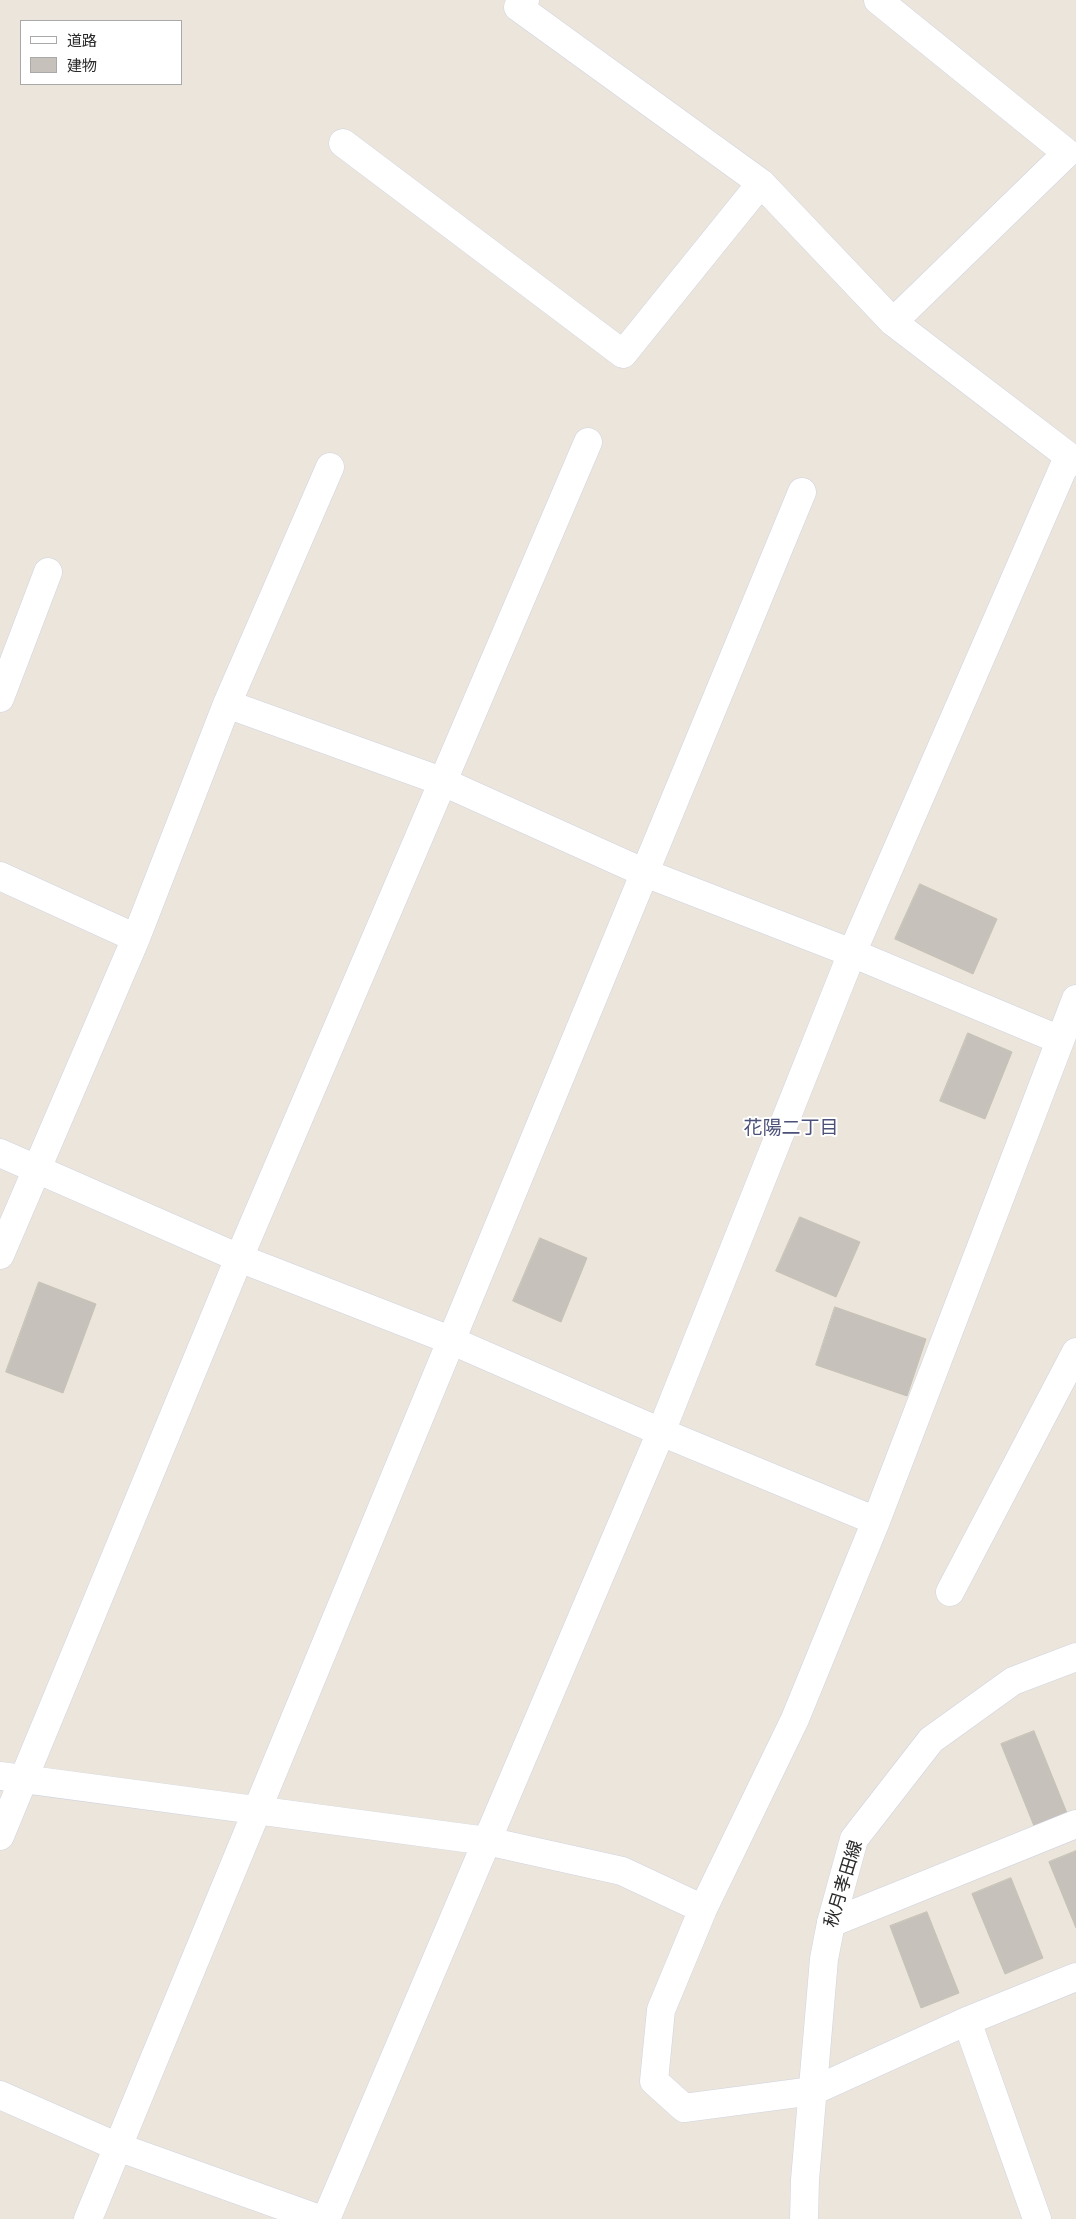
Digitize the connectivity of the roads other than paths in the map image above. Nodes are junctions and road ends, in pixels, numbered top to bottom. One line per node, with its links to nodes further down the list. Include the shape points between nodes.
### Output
1 (525, 0): 4 (street, via 518,7)
2 (878, 0): 5 (street, via 1067,153)
3 (343, 143): 4 (street, via 623,354)
4 (761, 183): 5 (street)
5 (892, 322): 7 (street)
6 (588, 442): 13 (street)
7 (1072, 459): 17 (street)
8 (330, 467): 12 (street)
9 (802, 492): 14 (street)
10 (48, 572): 11 (street)
11 (0, 698)
12 (227, 704): 13 (street); 16 (street)
13 (441, 781): 14 (street); 23 (street)
14 (645, 872): 17 (street); 24 (street)
15 (0, 876): 16 (street)
16 (136, 938): 21 (street)
17 (852, 953): 19 (street); 26 (street)
18 (1076, 999): 19 (street)
19 (1060, 1040): 27 (street)
20 (0, 1153): 21 (street)
21 (36, 1169): 22 (street); 23 (street)
22 (0, 1255)
23 (239, 1258): 24 (street); 30 (street)
24 (450, 1340): 26 (street); 31 (street)
25 (1076, 1352): 28 (street)
26 (661, 1432): 27 (street); 34 (street)
27 (876, 1521): 35 (street, via 795,1720)
28 (950, 1592)
29 (1076, 1657): 36 (street, 秋月孝田線, via 1013,1681 931,1740 854,1839)
30 (12, 1777): 31 (street); 33 (street)
31 (255, 1812): 34 (street); 41 (street)
32 (1076, 1824): 36 (street)
33 (0, 1836)
34 (487, 1841): 35 (street, via 622,1871); 44 (street)
35 (704, 1909): 39 (street, via 661,2010 654,2081 684,2108)
36 (831, 1923): 39 (street, 秋月孝田線, via 824,1959)
37 (1076, 1977): 38 (street)
38 (967, 2021): 39 (street); 46 (street)
39 (813, 2090): 45 (street, 秋月孝田線)
40 (0, 2095): 41 (street)
41 (118, 2147): 42 (street); 43 (street)
42 (88, 2219)
43 (319, 2219)
44 (326, 2219)
45 (804, 2219)
46 (1037, 2219)

